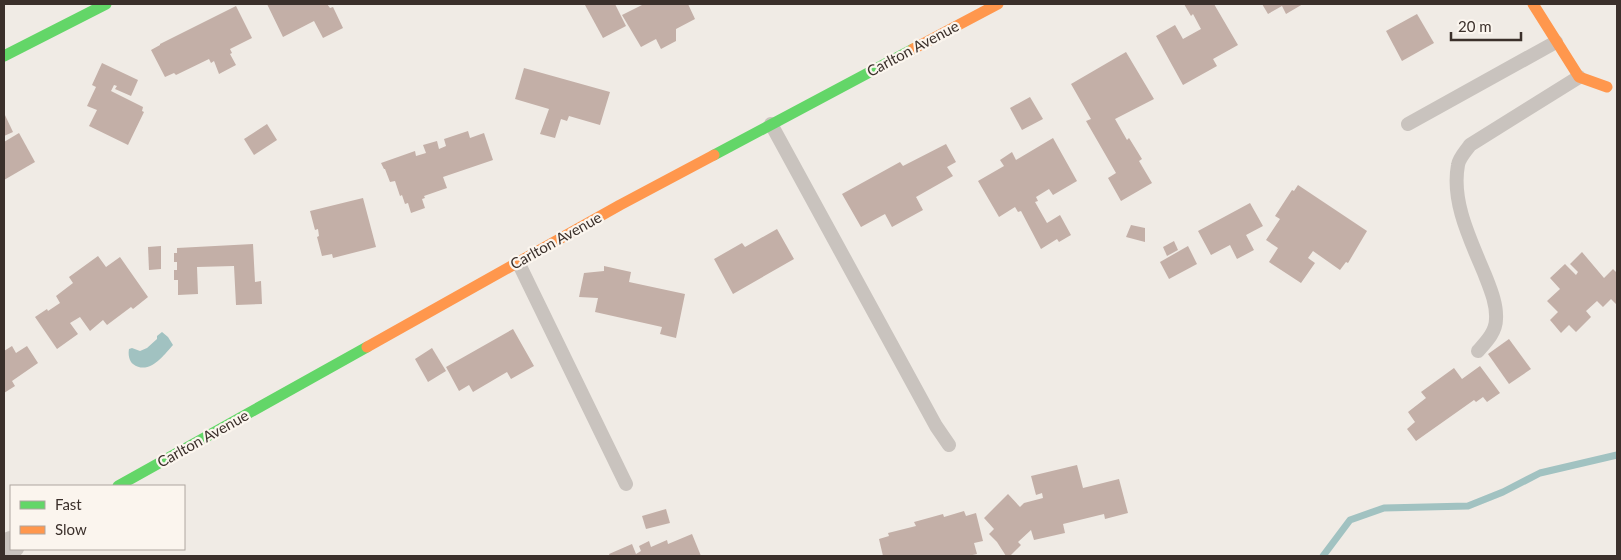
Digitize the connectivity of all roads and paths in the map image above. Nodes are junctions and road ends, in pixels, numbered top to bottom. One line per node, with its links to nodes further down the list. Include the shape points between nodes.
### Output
1 (106, 4): 5 (street)
2 (998, 4): 8 (street, Carlton Avenue)
3 (1534, 4): 4 (street)
4 (1556, 42): 6 (street); 9 (lane)
5 (4, 56)
6 (1579, 77): 7 (street); 11 (lane, via 1470,145 1458,163 1458,197 1466,229 1495,304 1494,328)
7 (1607, 87)
8 (771, 124): 10 (street, Carlton Avenue); 12 (lane, via 936,426)
9 (1408, 124)
10 (518, 262): 13 (lane); 14 (street, Carlton Avenue)
11 (1478, 351)
12 (950, 445)
13 (626, 484)
14 (120, 485)

